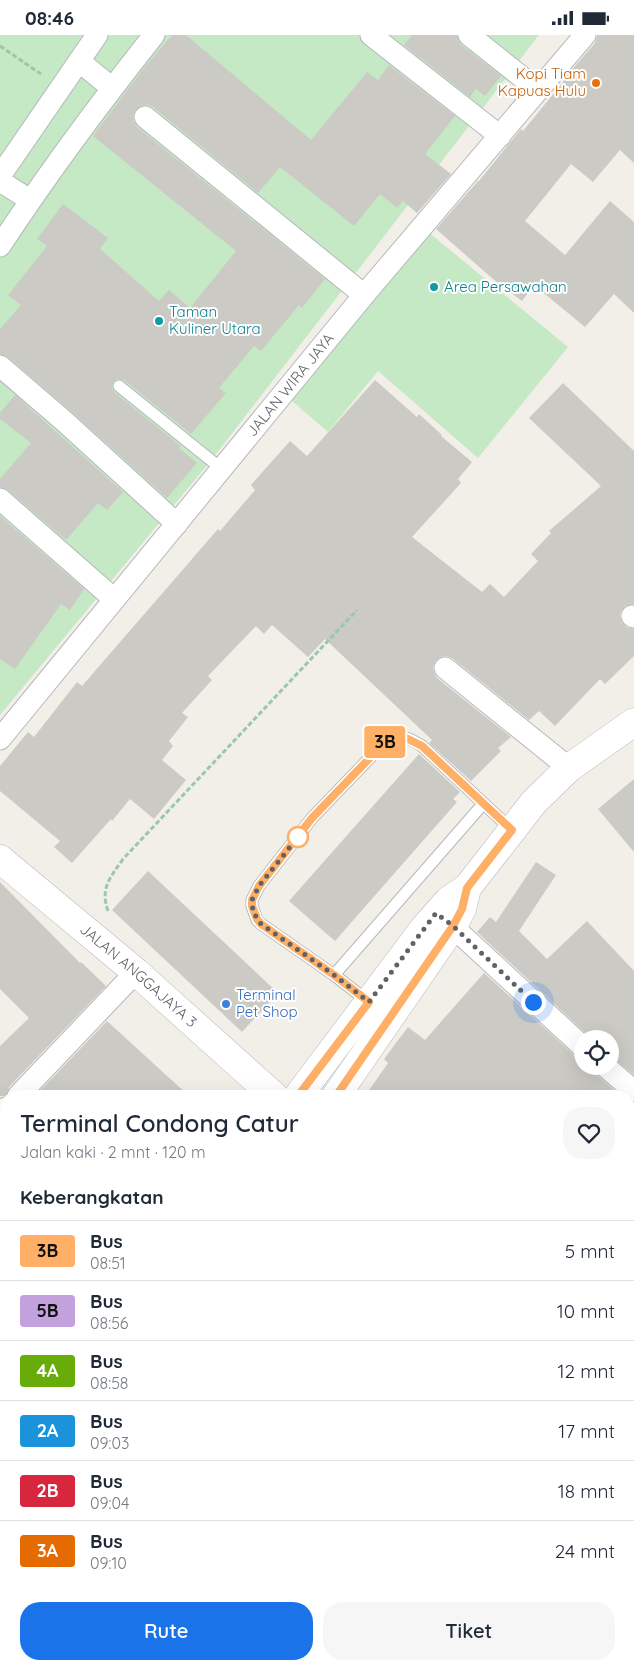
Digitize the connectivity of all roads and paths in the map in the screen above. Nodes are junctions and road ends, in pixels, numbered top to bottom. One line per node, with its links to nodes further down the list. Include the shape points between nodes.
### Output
1 (97, 35): 7 (street)
2 (154, 35): 9 (street)
3 (371, 35): 12 (street)
4 (469, 35): 10 (street)
5 (585, 35): 10 (street, JALAN WIRA JAYA)
6 (0, 46): 8 (path, via 52,82)
7 (79, 61): 8 (street); 9 (street)
8 (62, 85): 13 (street)
9 (112, 88): 15 (street)
10 (538, 89): 12 (street, JALAN WIRA JAYA)
11 (145, 117): 17 (street)
12 (500, 136): 17 (street, JALAN WIRA JAYA)
13 (0, 177)
14 (0, 181): 15 (street)
15 (30, 200): 16 (street)
16 (0, 245)
17 (364, 295): 20 (street, JALAN WIRA JAYA)
18 (0, 367): 22 (street)
19 (119, 386): 20 (lane)
20 (223, 470): 22 (street, JALAN WIRA JAYA)
21 (0, 499): 23 (street)
22 (177, 524): 23 (street, JALAN WIRA JAYA)
23 (114, 599): 27 (street, JALAN WIRA JAYA)
24 (357, 610): 32 (path, via 124,859 108,881 104,899)
25 (445, 668): 28 (street)
26 (634, 722): 28 (main road)
27 (0, 739)
28 (569, 768): 30 (main road)
29 (483, 803): 30 (lane); 35 (lane); 35 (lane, via 422,746 404,737 396,737 388,739 312,818 259,886 252,906 261,924)
30 (512, 830): 33 (main road, via 467,888 449,899)
31 (0, 859): 34 (main road, JALAN ANGGAJAYA 3)
32 (112, 919)
33 (445, 919): 36 (main road); 37 (street); 42 (main road)
34 (136, 972): 39 (street); 40 (main road, JALAN ANGGAJAYA 3)
35 (334, 975): 36 (lane)
36 (369, 1002): 41 (main road)
37 (574, 1039)
38 (616, 1075): 43 (street)
39 (24, 1090)
40 (267, 1090)
41 (303, 1090)
42 (340, 1090)
43 (633, 1090)

